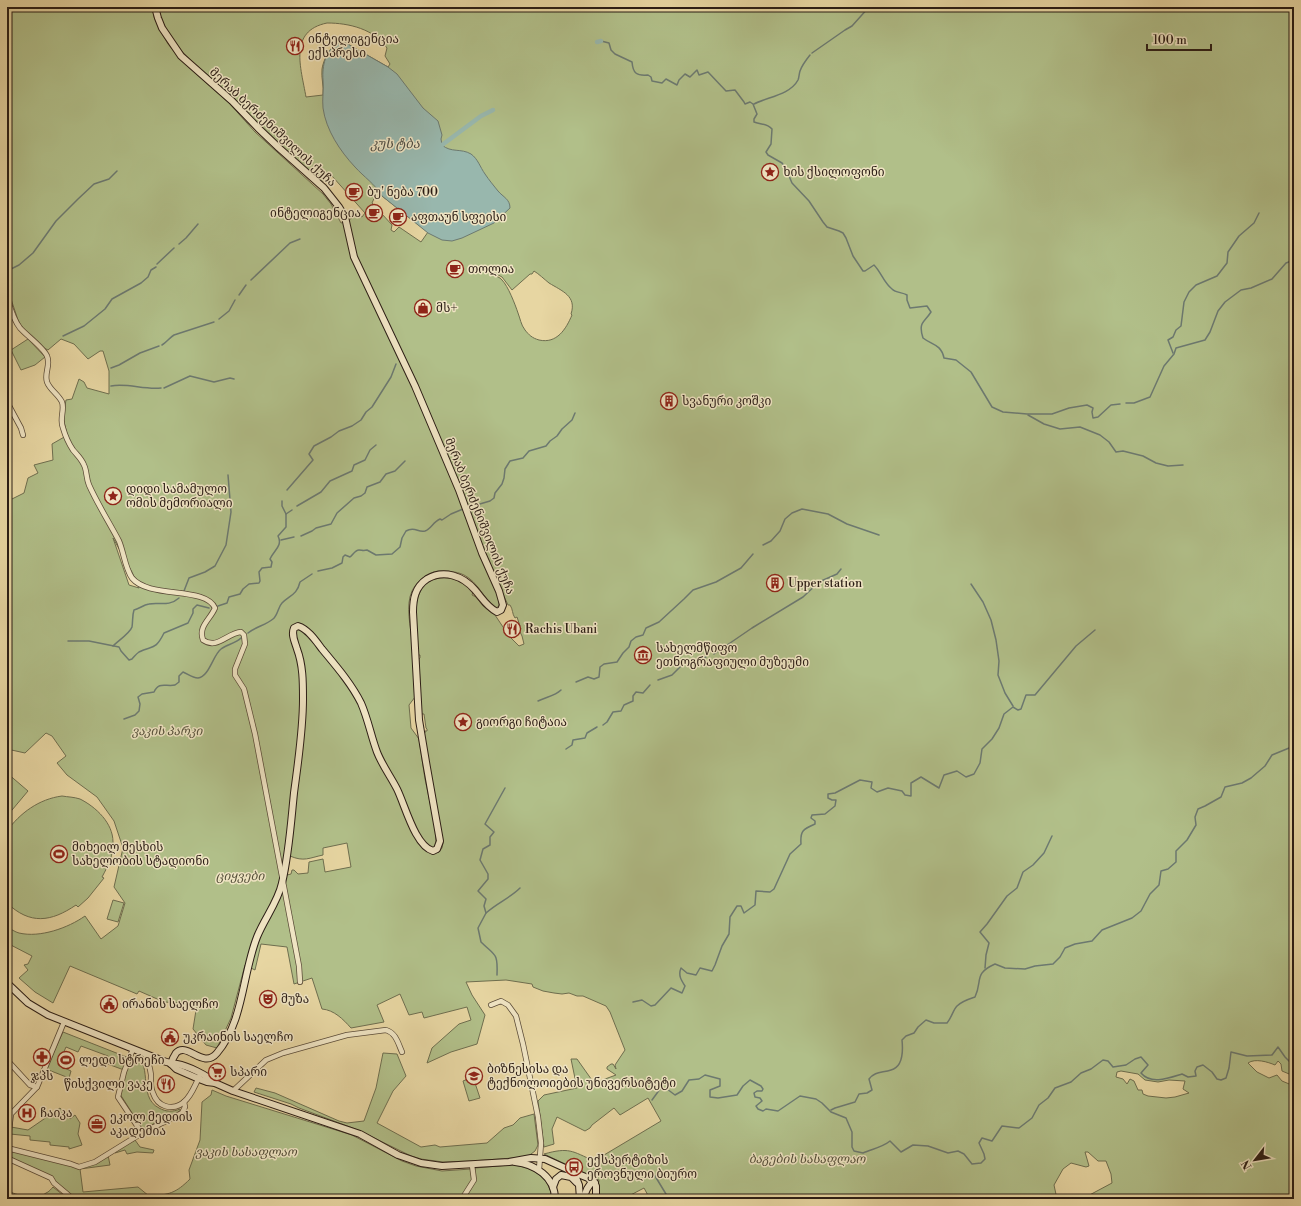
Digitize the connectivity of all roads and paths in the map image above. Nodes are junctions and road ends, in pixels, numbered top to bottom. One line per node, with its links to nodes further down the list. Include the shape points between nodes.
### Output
1 (155, 7): 5 (street, მერაბ ბერძენიშვილის ქუჩა, via 162,28 181,56 324,188 345,217 354,257 415,386 459,490 503,606 501,610 494,611 469,584 443,574 424,581 414,598 420,720 440,841 433,851 423,844 415,831 398,790 378,754 365,714 353,689 305,630 298,626 294,628 293,635 301,665 303,710)
2 (7, 297): 5 (street, via 19,327 46,353 49,363 47,382 63,406 61,418 64,431 73,450 84,464 88,483 124,552 130,575 140,584 156,590 197,596 211,601 215,608 201,632 206,643 220,642 236,632 244,635 245,644 235,675 244,689 255,734)
3 (7, 402): 4 (street)
4 (23, 435)
5 (283, 877): 6 (street); 14 (street, მერაბ ბერძენიშვილის ქუჩა, via 248,963 237,1015 221,1047 208,1059 181,1050 177,1052)
6 (300, 982)
7 (7, 983): 9 (street, via 28,1003 48,1016)
8 (491, 1005): 21 (street, via 501,1001 508,1005 516,1016 536,1107)
9 (64, 1022): 10 (street); 16 (street)
10 (133, 1049): 12 (street); 19 (street, via 118,1097)
11 (402, 1052): 17 (street, via 394,1035 386,1030 347,1035 266,1060)
12 (145, 1054): 14 (street); 18 (street, via 152,1092 159,1103 172,1107)
13 (8, 1062): 16 (street, via 30,1085)
14 (171, 1064): 15 (street, via 178,1064)
15 (200, 1076): 17 (street, via 209,1076); 18 (street, via 195,1088)
16 (37, 1087): 20 (street, via 11,1114)
17 (233, 1091): 25 (street, via 360,1134 415,1162 442,1166)
18 (184, 1102): 19 (street, via 185,1108 182,1113)
19 (142, 1134): 20 (street, via 95,1162 79,1167)
20 (7, 1148): 31 (street, via 9,1159 51,1178)
21 (540, 1150): 22 (street); 23 (street)
22 (531, 1158): 23 (street); 24 (street)
23 (539, 1158): 26 (street); 27 (street)
24 (509, 1162): 25 (street); 26 (street, via 523,1163)
25 (472, 1165): 32 (street, via 474,1180)
26 (539, 1170): 29 (street, via 548,1178)
27 (572, 1172): 28 (street, via 591,1178); 30 (street)
28 (595, 1183): 35 (street, via 589,1185); 36 (street)
29 (553, 1188): 30 (street, via 556,1179 564,1174 574,1179); 33 (street)
30 (580, 1190): 34 (street)
31 (73, 1199)
32 (462, 1199)
33 (556, 1199)
34 (580, 1199)
35 (583, 1199)
36 (596, 1199)

